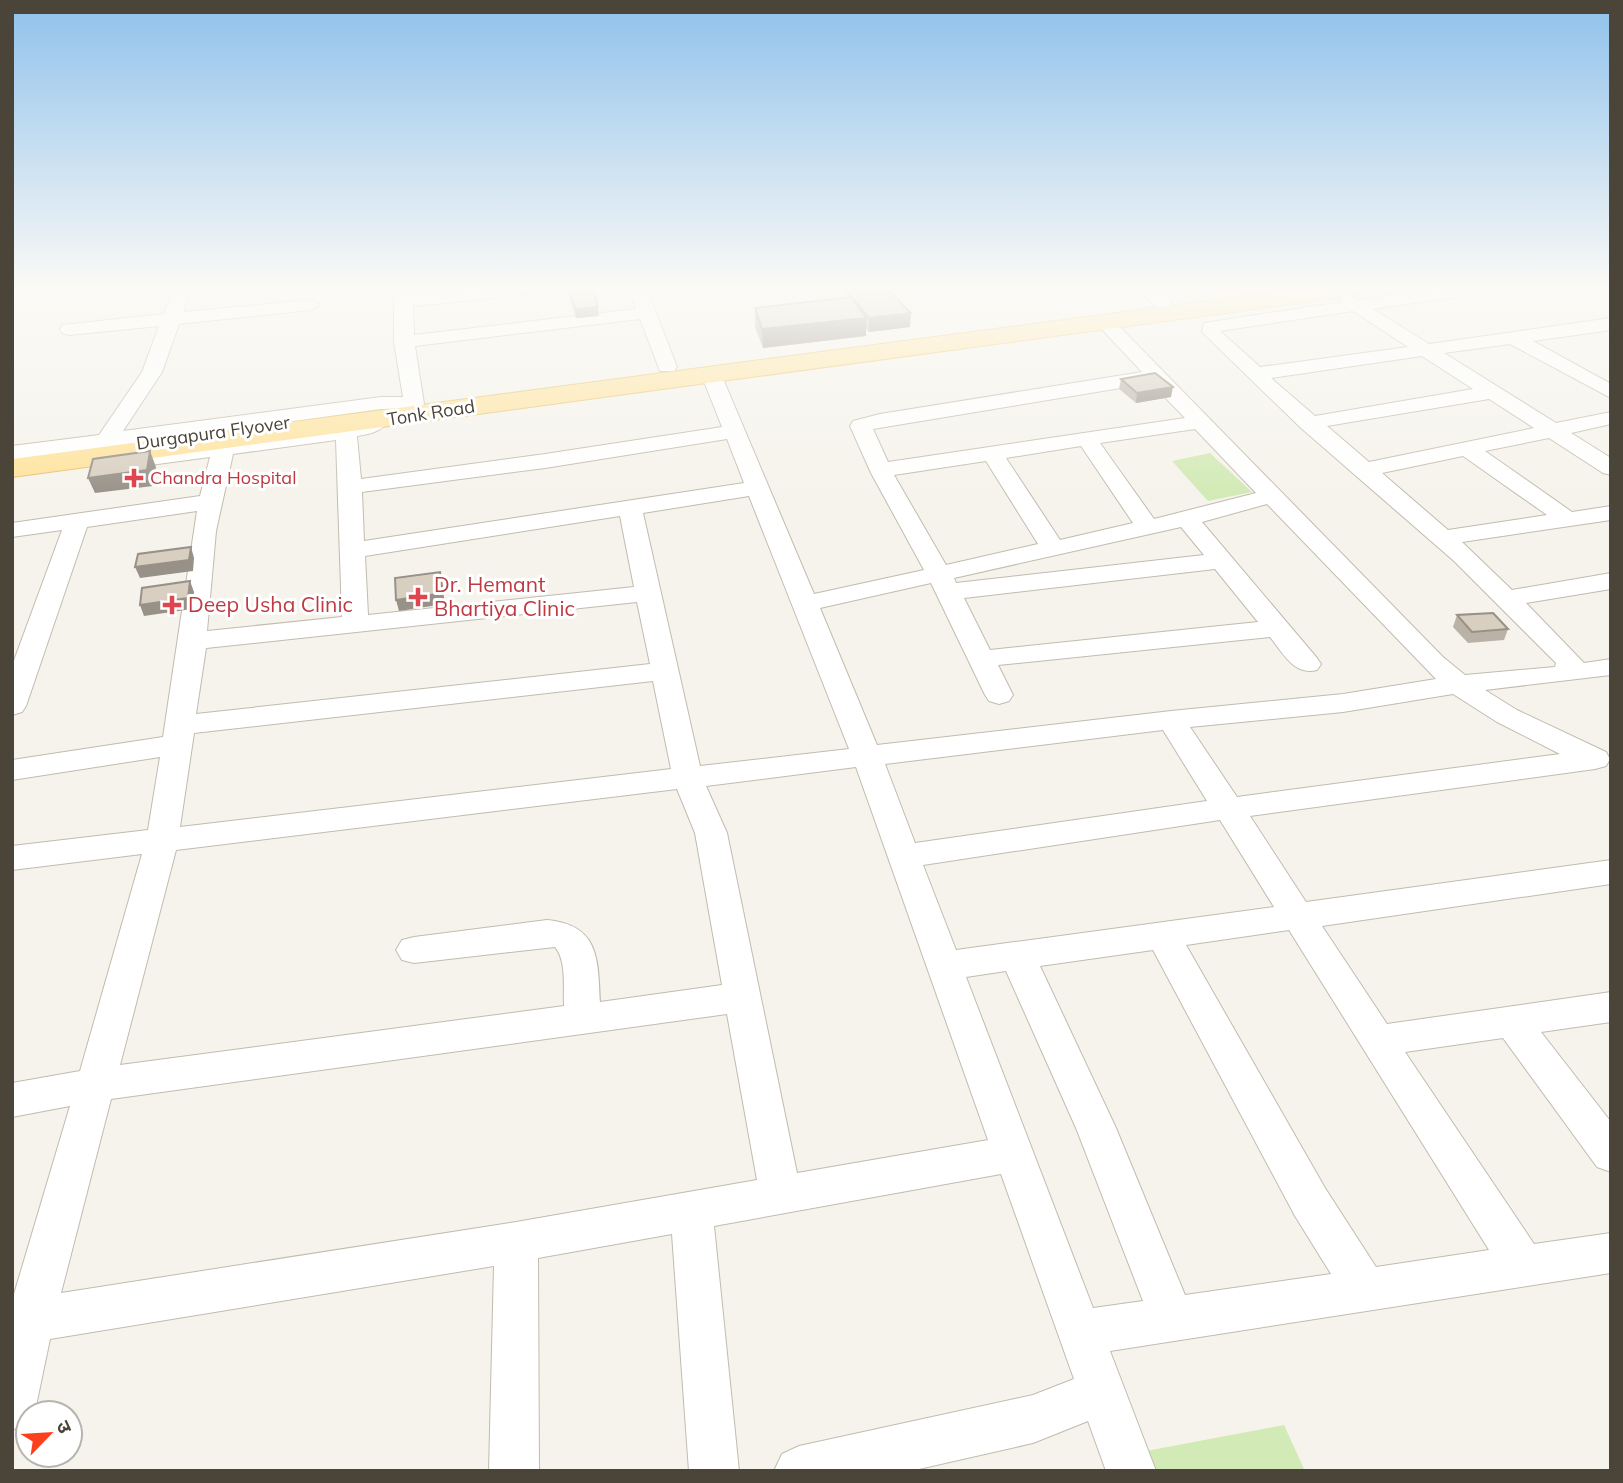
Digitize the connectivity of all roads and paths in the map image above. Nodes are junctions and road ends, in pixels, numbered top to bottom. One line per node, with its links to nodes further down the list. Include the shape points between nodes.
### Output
1 (157, 358): 27 (street)
2 (406, 358): 19 (street)
3 (663, 358): 12 (street)
4 (733, 358): 12 (main road, Tonk Road)
5 (832, 358): 14 (main road, Tonk Road)
6 (1139, 358): 16 (street)
7 (1238, 358): 15 (street)
8 (1367, 358): 15 (street)
9 (1438, 358): 17 (street)
10 (1550, 358): 13 (street)
11 (1598, 366): 13 (street)
12 (667, 368): 19 (main road, Tonk Road)
13 (1573, 371): 18 (street)
14 (710, 374): 21 (main road, Tonk Road); 25 (street)
15 (1255, 374): 23 (street)
16 (1156, 376): 22 (street); 35 (street, via 866,423 861,430)
17 (1493, 392): 23 (street); 24 (street)
18 (1611, 393)
19 (414, 404): 21 (main road, Durgapura Flyover); 27 (street, Tonk Road, via 381,403)
20 (1611, 418): 24 (street)
21 (364, 421): 28 (street, Tonk Road); 32 (main road, Durgapura Flyover); 33 (main road, Durgapura Flyover); 38 (street)
22 (1200, 422): 26 (street); 40 (street)
23 (1309, 423): 36 (street)
24 (1551, 430): 29 (street); 34 (street)
25 (734, 431): 38 (street); 39 (street)
26 (1087, 440): 31 (street); 47 (street)
27 (106, 441): 30 (street, Tonk Road)
28 (223, 449): 37 (street, Tonk Road); 41 (street)
29 (1467, 449): 36 (street); 45 (street)
30 (12, 453)
31 (992, 454): 35 (street); 50 (street)
32 (12, 459)
33 (12, 468)
34 (1611, 468)
35 (881, 470): 54 (street)
36 (1365, 470): 49 (street)
37 (12, 475)
38 (351, 488): 51 (street)
39 (757, 488): 42 (street); 57 (street)
40 (1271, 496): 44 (street); 66 (street, via 1433,663)
41 (210, 502): 46 (street); 60 (street)
42 (630, 507): 51 (street); 55 (street)
43 (1611, 513): 45 (street)
44 (1187, 519): 47 (street); 52 (street)
45 (1569, 520): 49 (street)
46 (77, 521): 48 (street); 68 (street)
47 (1148, 527): 50 (street)
48 (12, 530)
49 (1442, 538): 56 (street)
50 (1053, 548): 54 (street)
51 (353, 550): 58 (street)
52 (1220, 561): 54 (street); 59 (street)
53 (1611, 581): 56 (street)
54 (943, 583): 57 (street); 61 (street)
55 (647, 593): 58 (street); 64 (street)
56 (1506, 599): 65 (street, via 1570,662)
57 (804, 604): 71 (street)
58 (355, 622): 60 (street)
59 (1277, 628): 61 (street); 62 (street)
60 (193, 640): 70 (street)
61 (981, 659): 67 (street)
62 (1307, 664)
63 (1611, 667): 65 (street)
64 (663, 671): 70 (street); 74 (street)
65 (1566, 674): 66 (street)
66 (1459, 684): 69 (street, via 1343,703); 72 (street, via 1507,716)
67 (999, 695)
68 (12, 706)
69 (1171, 720): 71 (street); 75 (street)
70 (179, 735): 73 (street); 76 (street)
71 (867, 757): 74 (street); 77 (street)
72 (1603, 762): 75 (street)
73 (12, 770)
74 (688, 779): 76 (street); 85 (street, via 711,833)
75 (1228, 808): 77 (street); 80 (street)
76 (162, 841): 78 (street); 90 (street)
77 (904, 856): 84 (street)
78 (12, 858)
79 (1611, 872): 80 (street)
80 (1298, 917): 81 (street); 89 (street)
81 (1163, 935): 83 (street); 99 (street, via 1310,1202)
82 (414, 950): 87 (street, via 547,933 566,937 578,956)
83 (1017, 955): 84 (street); 100 (street, via 1096,1128)
84 (944, 965): 92 (street)
85 (743, 997): 87 (street); 94 (street)
86 (1611, 1007): 88 (street)
87 (583, 1018): 90 (street)
88 (1512, 1022): 89 (street); 93 (street)
89 (1376, 1041): 98 (street)
90 (96, 1085): 91 (street); 101 (street)
91 (12, 1100)
92 (1013, 1154): 94 (street); 102 (street)
93 (1611, 1154)
94 (781, 1195): 95 (street)
95 (691, 1211): 96 (street); 106 (street)
96 (516, 1242): 101 (street); 105 (street)
97 (1611, 1253): 98 (street)
98 (1524, 1266): 99 (street)
99 (1365, 1289): 100 (street)
100 (1172, 1318): 102 (street)
101 (22, 1322): 104 (street)
102 (1079, 1333): 103 (street)
103 (1101, 1392): 107 (street, via 1033,1419); 108 (street)
104 (12, 1406)
105 (514, 1471)
106 (714, 1471)
107 (799, 1471)
108 (1131, 1471)

